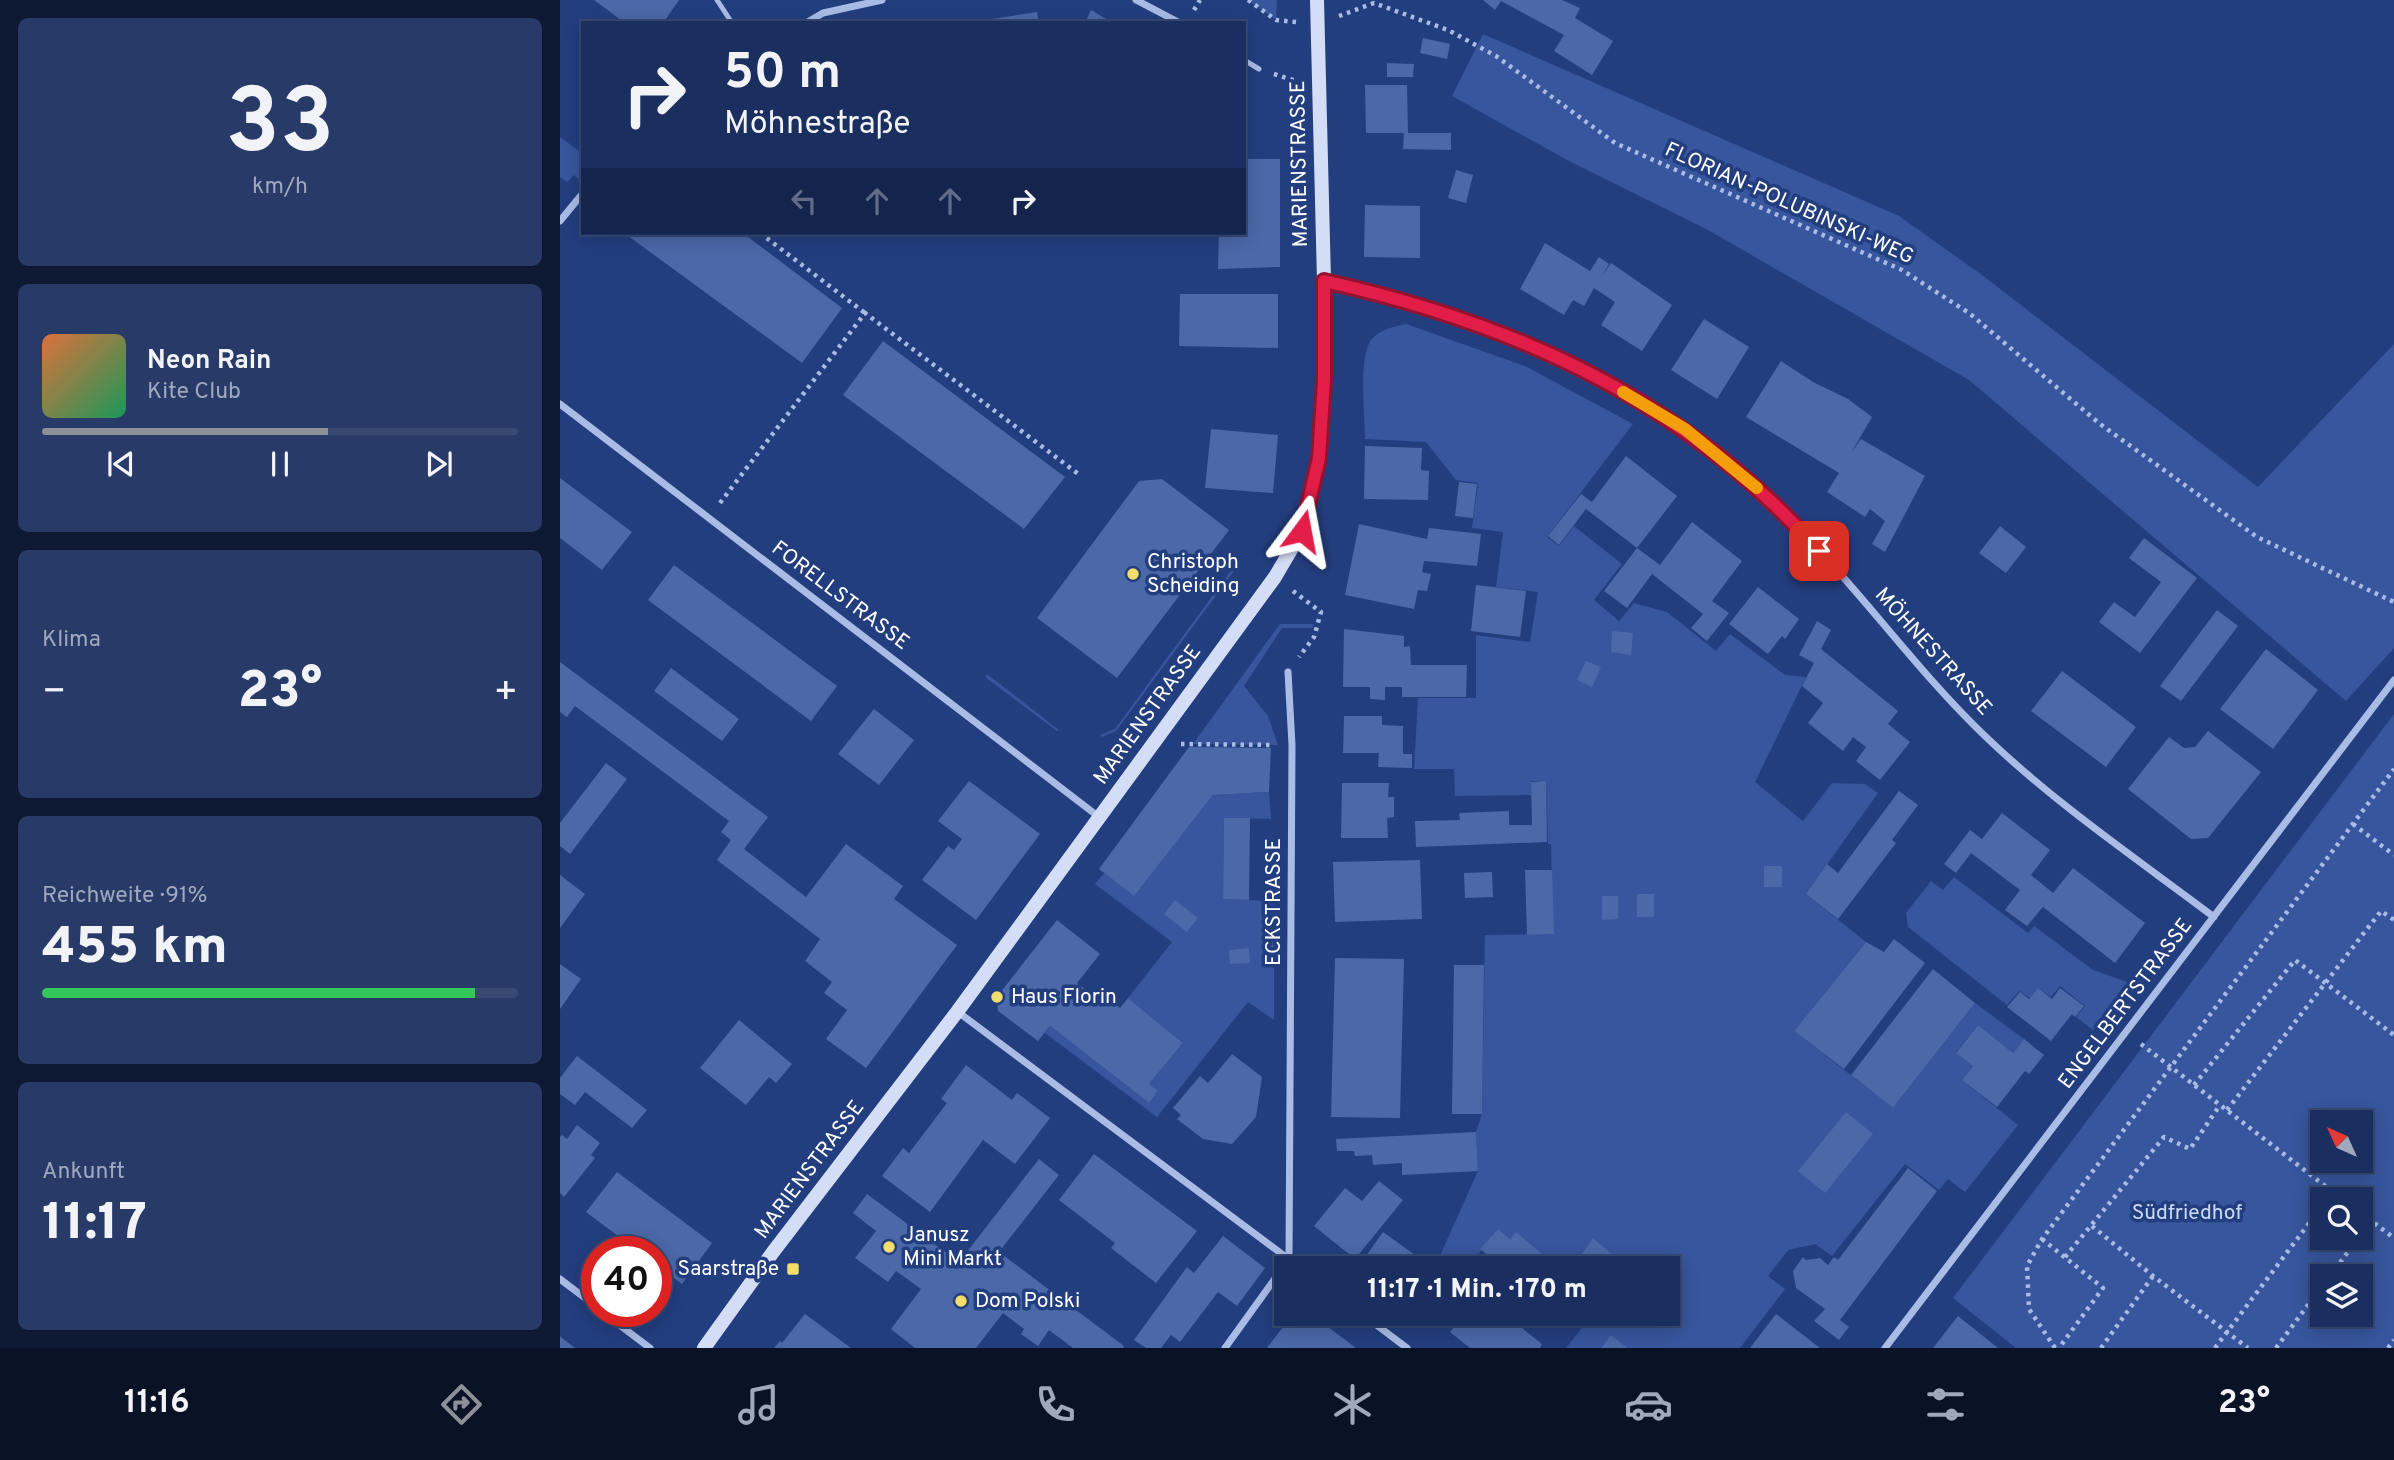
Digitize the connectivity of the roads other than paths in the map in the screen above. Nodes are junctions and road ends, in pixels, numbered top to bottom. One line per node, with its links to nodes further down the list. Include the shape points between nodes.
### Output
1 (717, 0): 5 (lane)
2 (882, 0): 6 (street, via 823,13)
3 (1136, 0): 7 (street)
4 (1317, 0): 12 (street, MARIENSTRASSE)
5 (731, 21)
6 (809, 21)
7 (1177, 21)
8 (1246, 61): 9 (lane)
9 (1259, 69)
10 (581, 195): 11 (street)
11 (560, 221)
12 (1324, 281): 16 (street, MARIENSTRASSE, via 1319,458 1302,531 1275,577); 17 (street, MÖHNESTRASSE, via 1374,292 1533,345 1611,384 1685,429 1746,477 1804,534 1942,694 2012,761)
13 (560, 404): 16 (street, FORELLSTRASSE)
14 (1289, 672): 20 (street, ECKSTRASSE)
15 (2394, 680): 17 (street, ENGELBERTSTRASSE)
16 (1099, 817): 18 (street, MARIENSTRASSE)
17 (2214, 918): 30 (street, ENGELBERTSTRASSE)
18 (957, 1012): 19 (street); 27 (street, MARIENSTRASSE)
19 (1285, 1256)
20 (1289, 1256)
21 (560, 1279): 23 (street)
22 (1274, 1280): 28 (street)
23 (581, 1295)
24 (1379, 1326): 29 (street)
25 (622, 1327): 26 (street)
26 (650, 1348)
27 (704, 1348)
28 (1225, 1348)
29 (1407, 1348)
30 (1885, 1348)

